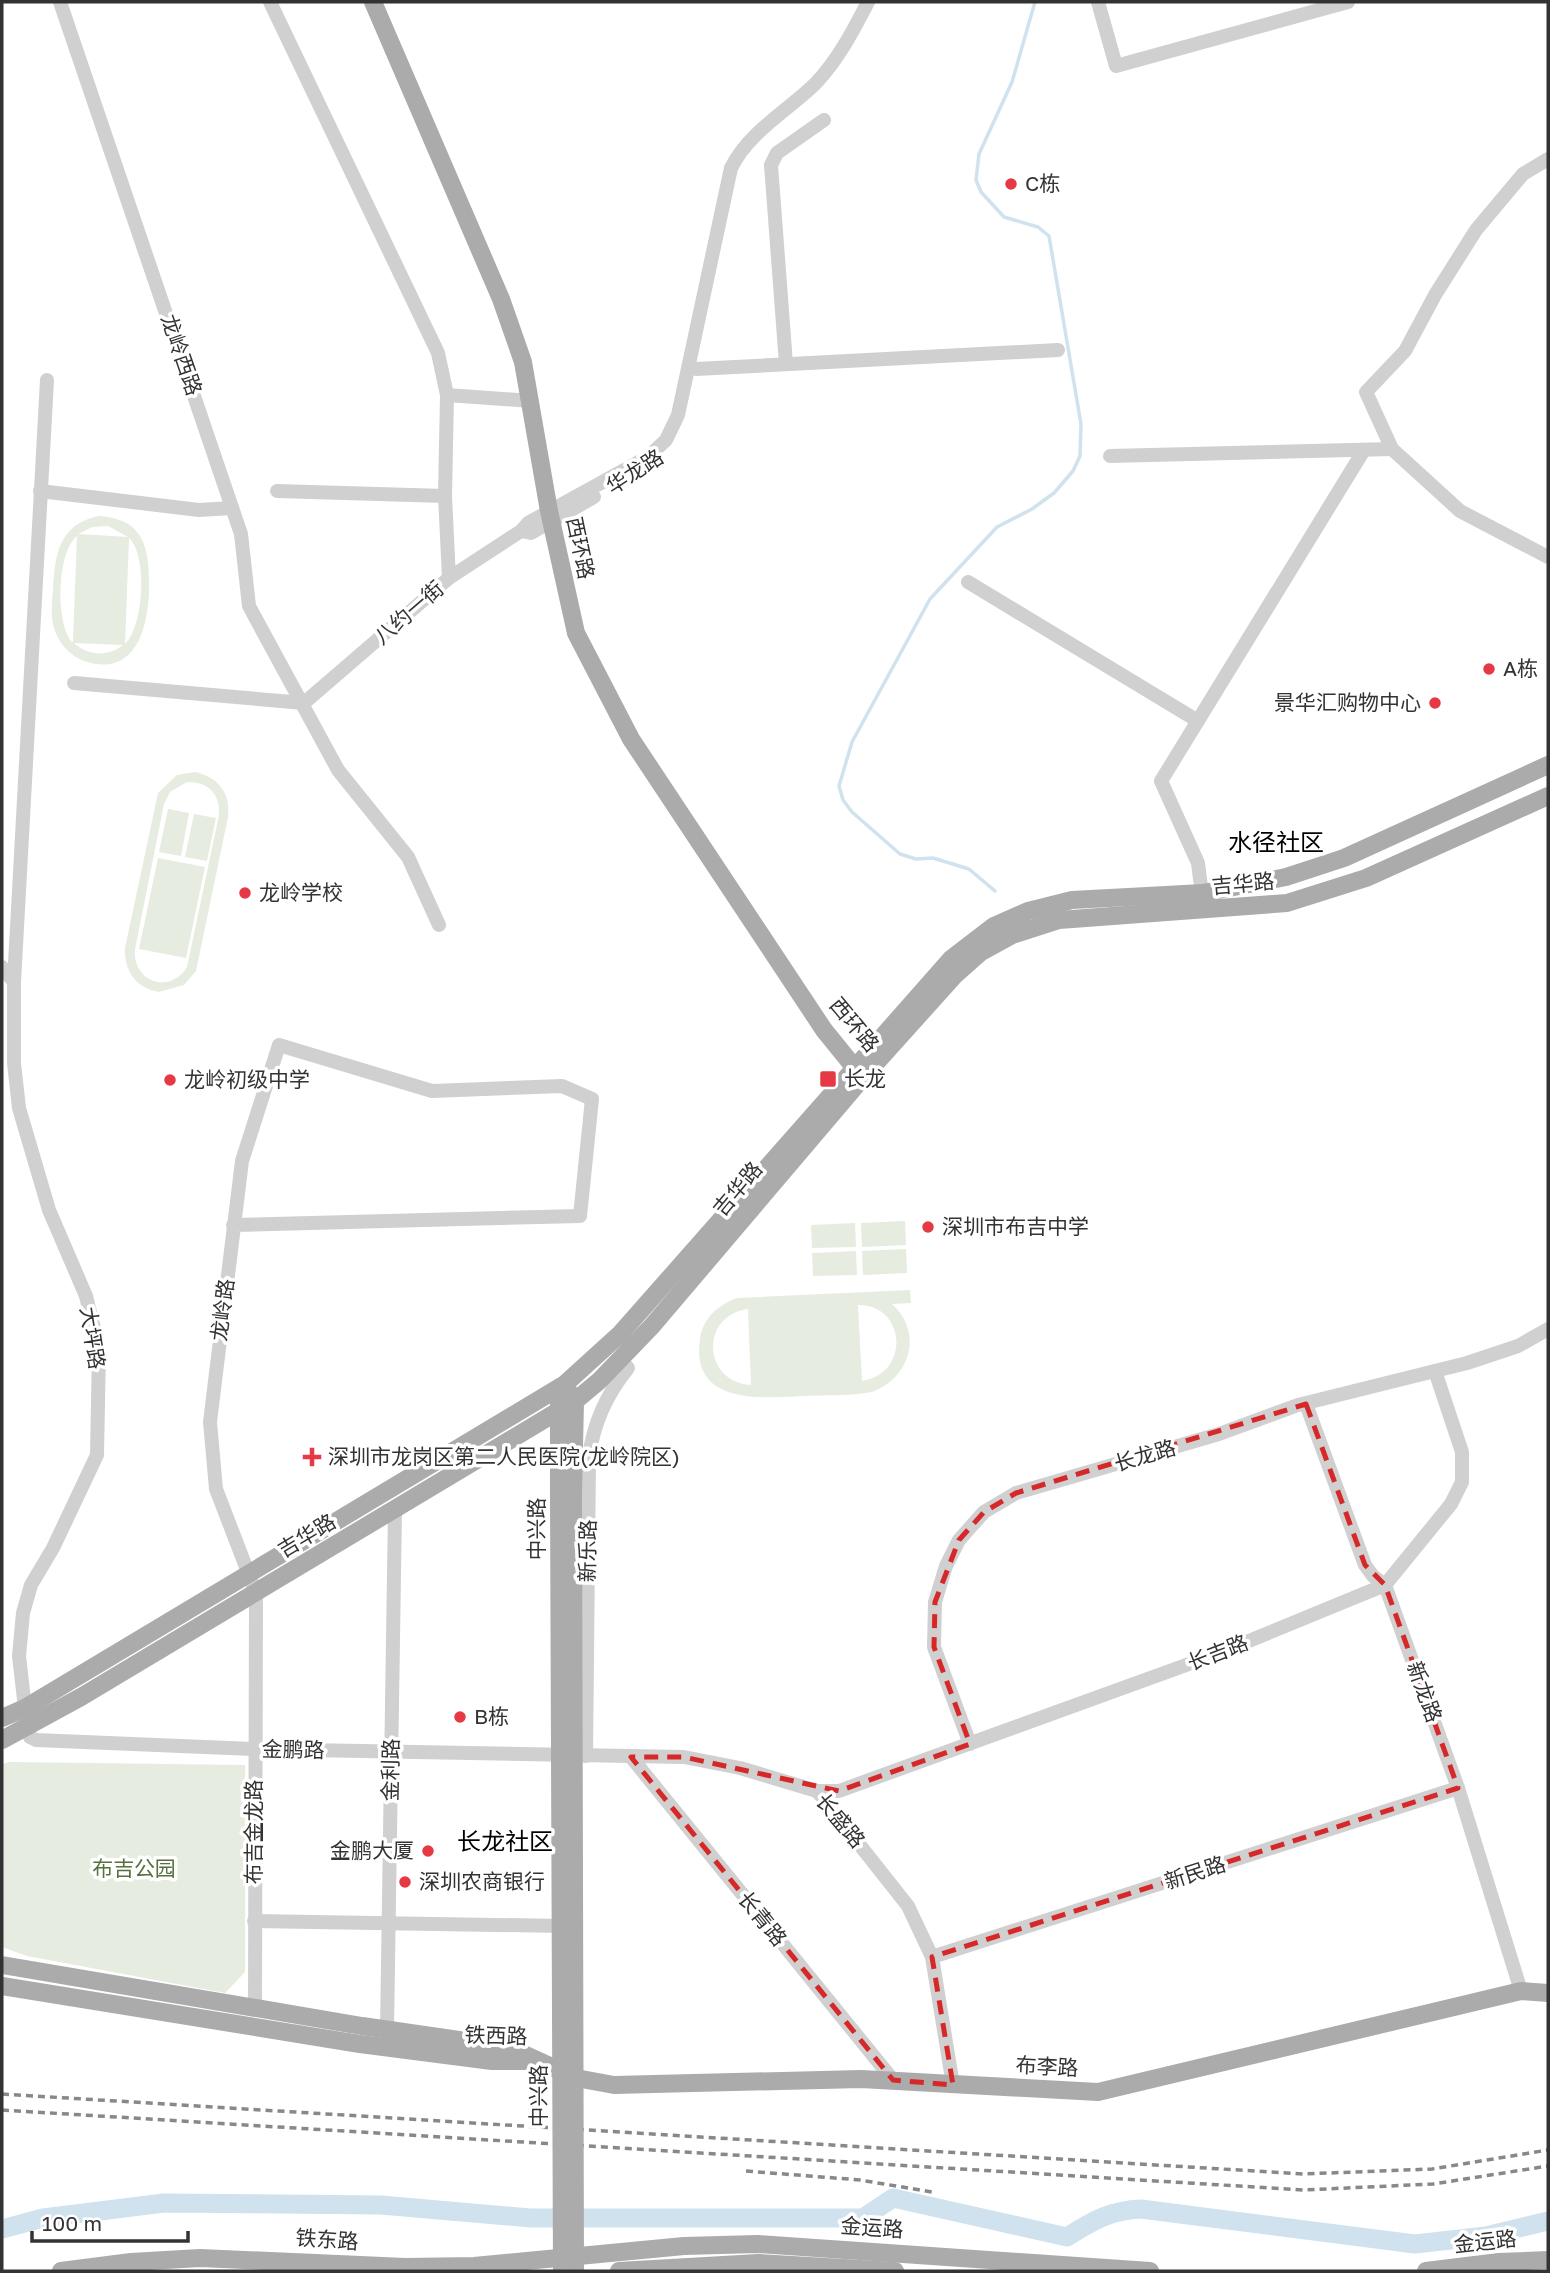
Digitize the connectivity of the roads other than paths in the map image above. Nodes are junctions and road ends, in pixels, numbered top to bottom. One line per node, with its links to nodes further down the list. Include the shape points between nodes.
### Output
1 (60, 2): 23 (street, 龙岭西路)
2 (270, 2): 15 (street, via 438,353)
3 (373, 2): 16 (main road, 西环路, via 501,299)
4 (384, 2): 24 (main road, 西环路, via 509,297 531,361)
5 (868, 2): 24 (street, 华龙路, via 822,76 747,143 731,168 678,415 666,440 648,457)
6 (876, 2): 13 (street, 华龙路, via 830,79 754,150 739,173)
7 (1098, 2): 8 (street, via 1116,66)
8 (1348, 2)
9 (824, 120): 12 (street, via 777,153 771,165)
10 (1548, 159): 17 (street, via 1523,174 1476,230 1405,351 1366,392)
11 (1058, 349): 12 (street)
12 (786, 364): 13 (street)
13 (696, 369): 24 (street, 华龙路, via 682,430 668,452 651,466)
14 (47, 380): 20 (street, 大坪路)
15 (447, 395): 16 (street); 22 (street)
16 (531, 401): 24 (main road, 西环路)
17 (1392, 449): 18 (street); 26 (street, via 1460,511)
18 (1364, 450): 19 (street); 31 (street)
19 (1110, 456)
20 (40, 491): 23 (street, via 199,510); 37 (street, 大坪路)
21 (277, 491): 22 (street)
22 (445, 496): 27 (street)
23 (232, 509): 30 (street, 龙岭西路, via 243,546 249,606)
24 (554, 515): 25 (street, 华龙路, via 531,533); 38 (main road, 西环路, via 597,658 711,846)
25 (521, 531): 27 (street, 八约一街)
26 (1548, 557)
27 (449, 578): 30 (street, 八约一街)
28 (968, 582): 31 (street)
29 (74, 683): 30 (street)
30 (304, 703): 35 (street, 龙岭西路, via 338,770 408,857)
31 (1198, 721): 34 (street, via 1161,782 1198,863)
32 (1548, 765): 34 (main road, 吉华路, via 1344,858)
33 (1548, 796): 34 (main road, 吉华路, via 1366,878 1287,903)
34 (1203, 902): 38 (main road, 吉华路, via 1072,900 994,926 951,959)
35 (439, 925)
36 (2, 967): 37 (street)
37 (14, 982): 52 (street, 大坪路, via 19,1108 50,1210 86,1296 99,1349 97,1455 66,1524 31,1585 23,1613 19,1657)
38 (860, 1067): 41 (main road, 吉华路); 43 (main road, 吉华路, via 620,1334)
39 (233, 1225): 39 (street, 龙岭路, via 580,1216 592,1099 562,1086 432,1091 279,1045 242,1161); 49 (street, 龙岭路, via 210,1422 216,1489)
40 (1548, 1329): 42 (street, 长龙路, via 1518,1346)
41 (619, 1359): 44 (main road, 吉华路); 59 (street, 新乐路, via 628,1368 599,1416 589,1458)
42 (1435, 1371): 45 (street, 长龙路); 50 (street, 长吉路, via 1462,1452 1462,1482 1451,1504)
43 (565, 1384): 44 (main road); 46 (main road, 中兴路); 49 (main road, 吉华路)
44 (575, 1401): 46 (main road, 吉华路); 47 (main road, 中兴路)
45 (1306, 1404): 50 (street, 新龙路, via 1365,1565); 56 (street, 长龙路, via 1016,1493 984,1512 959,1540 934,1602 934,1647)
46 (557, 1412): 47 (main road, 中兴路); 48 (main road, 吉华路)
47 (566, 1494): 83 (main road, 中兴路, bridge); 84 (main road, 中兴路, bridge)
48 (395, 1510): 51 (main road, 吉华路); 58 (street, 金利路)
49 (249, 1574): 51 (street, 布吉金龙路); 52 (main road, 吉华路)
50 (1385, 1585): 56 (street, 长吉路, via 1222,1652); 61 (street, 新龙路)
51 (256, 1593): 54 (main road, 吉华路); 57 (street, 布吉金龙路)
52 (25, 1708): 53 (main road, 吉华路)
53 (2, 1718)
54 (27, 1729): 55 (main road, 吉华路); 57 (street, 金鹏路, via 36,1740)
55 (2, 1740)
56 (970, 1744): 62 (street, 长吉路, via 839,1791)
57 (253, 1749): 58 (street, 金鹏路); 63 (street, 布吉金龙路)
58 (391, 1752): 59 (street, 金鹏路); 64 (street, 金利路)
59 (574, 1756): 60 (street, 长盛路); 65 (street); 75 (street)
60 (631, 1757): 62 (street, 长盛路, via 684,1757); 76 (street, 长青路)
61 (1458, 1788): 66 (street, 新民路); 69 (street, 新龙路)
62 (817, 1791): 66 (street, 长盛路, via 908,1906)
63 (254, 1921): 64 (street); 71 (street, 布吉金龙路)
64 (389, 1923): 65 (street); 72 (street, 金利路)
65 (564, 1926): 75 (street)
66 (932, 1957): 77 (street, 长盛路)
67 (2, 1965): 71 (main road, 铁西路)
68 (2, 1986): 73 (main road, 铁西路)
69 (1521, 1990): 70 (main road, 布李路); 77 (main road, 布李路, via 1098,2092)
70 (1548, 1993)
71 (254, 2008): 73 (main road, 铁西路)
72 (387, 2030): 73 (main road, 铁西路); 74 (main road, 铁西路, via 517,2049)
73 (361, 2035): 74 (main road, 铁西路, via 492,2061)
74 (537, 2061): 75 (main road, 布李路)
75 (568, 2075): 76 (main road, 布李路, via 614,2085)
76 (892, 2080): 77 (main road, 布李路)
77 (953, 2085)
78 (897, 2252): 80 (main road, 金运路, via 734,2244); 86 (street); 87 (main road, 金运路)
79 (1548, 2260): 88 (main road, 金运路)
80 (590, 2263): 81 (main road, 铁东路)
81 (539, 2266): 82 (main road, 铁东路, via 405,2267 200,2258)
82 (61, 2271)
83 (562, 2271)
84 (575, 2271)
85 (619, 2271): 86 (main road, 金运路, via 758,2263)
86 (896, 2271)
87 (1150, 2271)
88 (1426, 2271)

